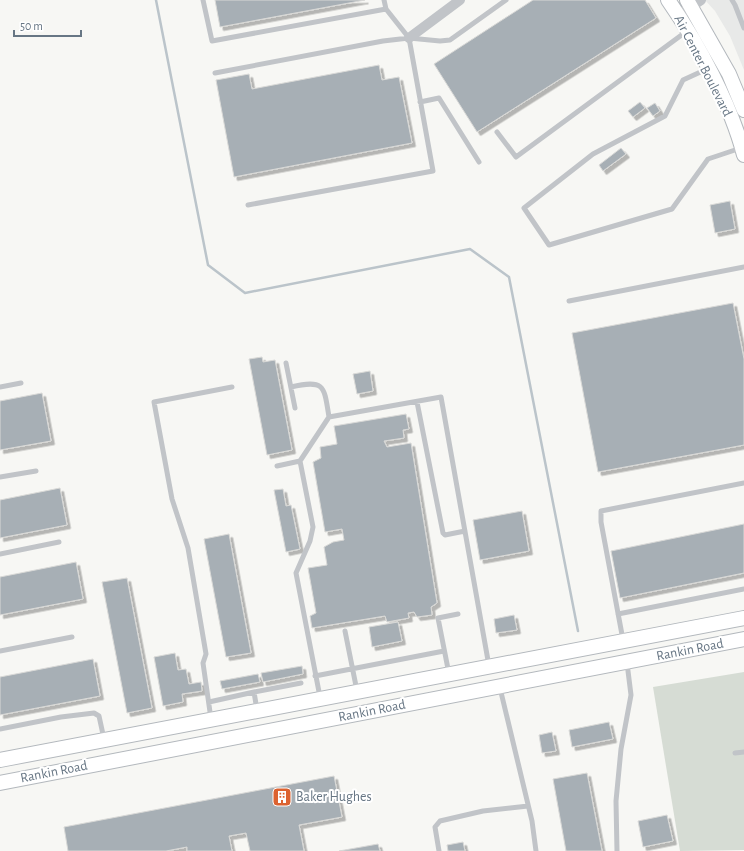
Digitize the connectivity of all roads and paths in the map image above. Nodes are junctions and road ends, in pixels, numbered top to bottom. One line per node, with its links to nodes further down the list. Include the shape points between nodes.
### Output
1 (203, 0): 8 (lane, via 212,41)
2 (384, 0): 8 (lane)
3 (506, 0): 12 (lane, via 450,40)
4 (668, 0): 9 (main road, Air Center Boulevard)
5 (732, 0): 10 (lane)
6 (453, 2): 12 (street)
7 (693, 2): 9 (street); 16 (main road, Air Center Boulevard)
8 (386, 9): 12 (lane)
9 (679, 16): 11 (main road, Air Center Boulevard)
10 (744, 28)
11 (688, 31): 13 (main road, Air Center Boulevard); 17 (lane, via 516,157)
12 (409, 38): 14 (lane); 15 (lane)
13 (708, 68): 18 (main road, Air Center Boulevard); 18 (lane, via 684,80 665,116 593,154 524,208 550,245 672,209 708,159)
14 (215, 73)
15 (420, 102): 19 (lane, via 439,98); 20 (lane, via 433,171)
16 (744, 110)
17 (497, 132)
18 (743, 150)
19 (479, 162)
20 (248, 205)
21 (744, 268): 22 (lane)
22 (569, 301)
23 (286, 363): 27 (lane)
24 (21, 383): 25 (lane)
25 (0, 387)
26 (232, 387): 59 (lane, via 154,402 172,499 188,548 206,654 203,663)
27 (291, 387): 29 (lane); 30 (lane, via 309,383 322,388)
28 (417, 402): 30 (lane); 36 (lane, via 442,533 445,535); 36 (lane, via 441,397)
29 (295, 408)
30 (329, 418): 31 (lane)
31 (300, 461): 32 (lane); 53 (lane, via 313,527 310,541 296,573)
32 (277, 466)
33 (36, 471): 34 (lane)
34 (0, 477)
35 (744, 483): 41 (lane, via 602,511 601,522)
36 (465, 531): 50 (lane)
37 (59, 542): 38 (lane)
38 (0, 554)
39 (744, 589): 41 (lane)
40 (458, 614): 48 (lane, via 438,618)
41 (618, 614): 46 (lane)
42 (744, 618): 46 (main road, Rankin Road)
43 (346, 631): 51 (lane)
44 (72, 637): 47 (lane)
45 (744, 639): 49 (main road, Rankin Road)
46 (623, 641): 49 (main road); 50 (main road, Rankin Road)
47 (0, 651)
48 (444, 651): 51 (lane); 52 (lane)
49 (627, 662): 55 (main road, Rankin Road); 73 (lane, via 631,696 621,749 616,801)
50 (489, 667): 52 (main road, Rankin Road); 55 (main road)
51 (353, 669): 53 (lane); 57 (lane)
52 (449, 675): 57 (main road, Rankin Road)
53 (316, 676): 58 (lane)
54 (301, 683): 56 (lane)
55 (500, 686): 62 (main road, Rankin Road); 70 (lane)
56 (254, 692): 59 (lane); 60 (lane)
57 (357, 692): 58 (main road, Rankin Road)
58 (320, 698): 60 (main road, Rankin Road); 62 (main road)
59 (209, 702): 61 (lane)
60 (257, 711): 61 (main road, Rankin Road)
61 (212, 720): 64 (main road, Rankin Road); 65 (main road)
62 (323, 720): 65 (main road, Rankin Road)
63 (0, 729): 64 (lane, via 94,713 99,716)
64 (104, 740): 68 (main road, Rankin Road)
65 (216, 741): 69 (main road, Rankin Road)
66 (744, 752): 67 (lane)
67 (735, 753)
68 (0, 760)
69 (0, 783)
70 (528, 806): 71 (lane, via 483,811 440,821 435,827); 72 (lane)
71 (439, 851)
72 (536, 851)
73 (617, 851)

